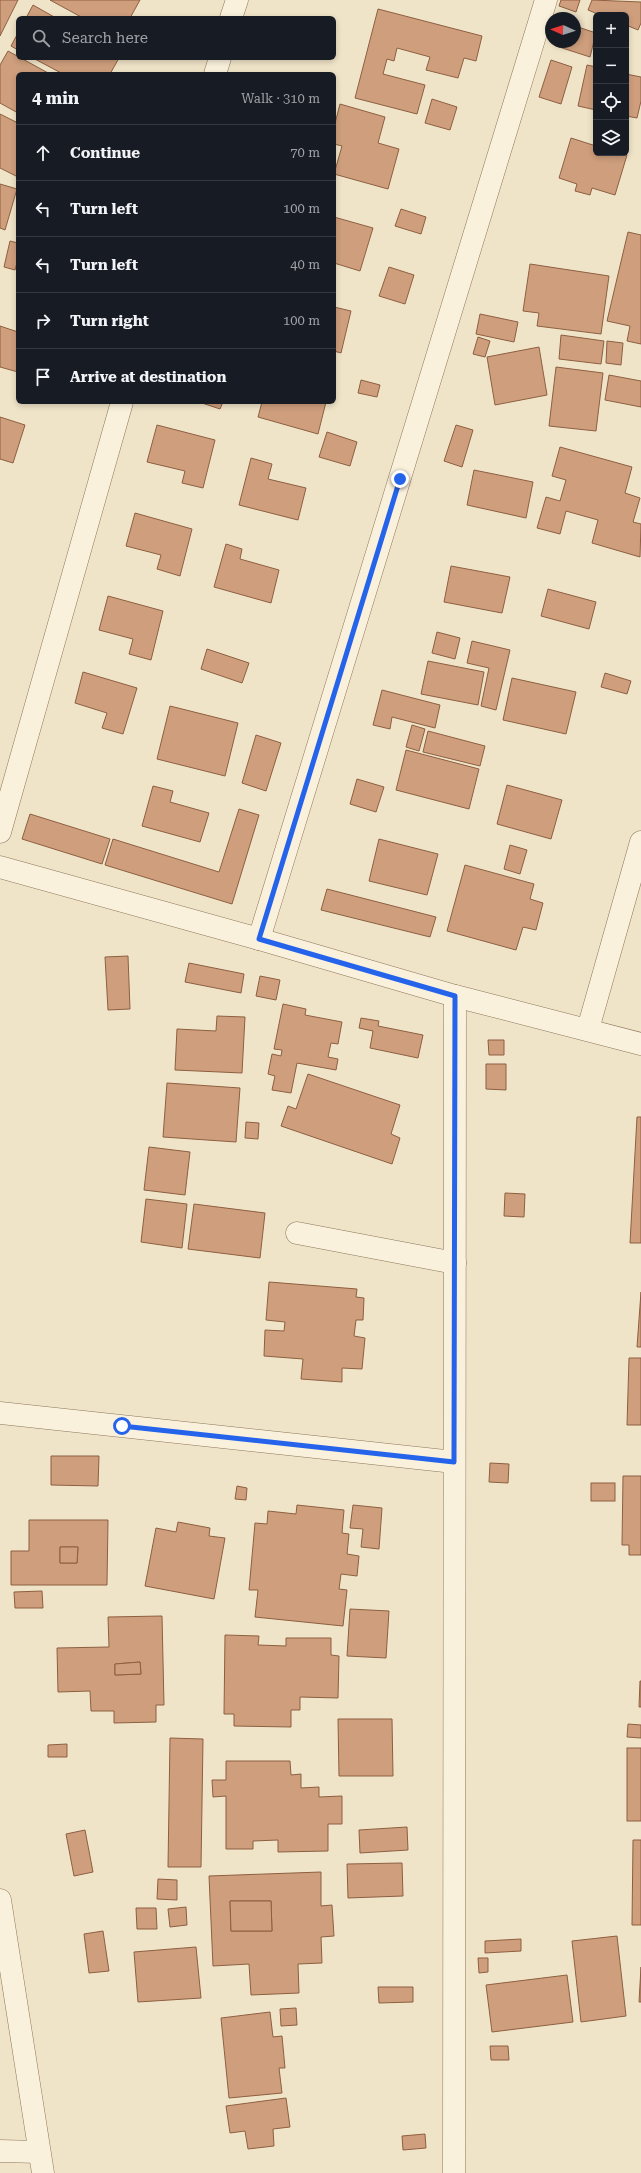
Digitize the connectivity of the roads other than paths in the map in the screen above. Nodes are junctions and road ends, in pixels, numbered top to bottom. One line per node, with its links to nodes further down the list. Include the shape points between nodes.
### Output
1 (236, 0): 3 (street)
2 (546, 0): 10 (street)
3 (232, 16)
4 (220, 60): 5 (street)
5 (216, 72)
6 (121, 404): 7 (street)
7 (0, 832)
8 (641, 842): 12 (street)
9 (0, 867): 10 (street)
10 (259, 939): 11 (street)
11 (455, 996): 12 (street); 15 (street)
12 (588, 1029): 13 (street)
13 (641, 1044)
14 (297, 1233): 15 (street)
15 (455, 1263): 17 (street)
16 (0, 1413): 17 (street)
17 (454, 1462): 21 (street)
18 (0, 1900): 20 (street)
19 (0, 2151): 20 (street)
20 (41, 2163)
21 (454, 2173)

